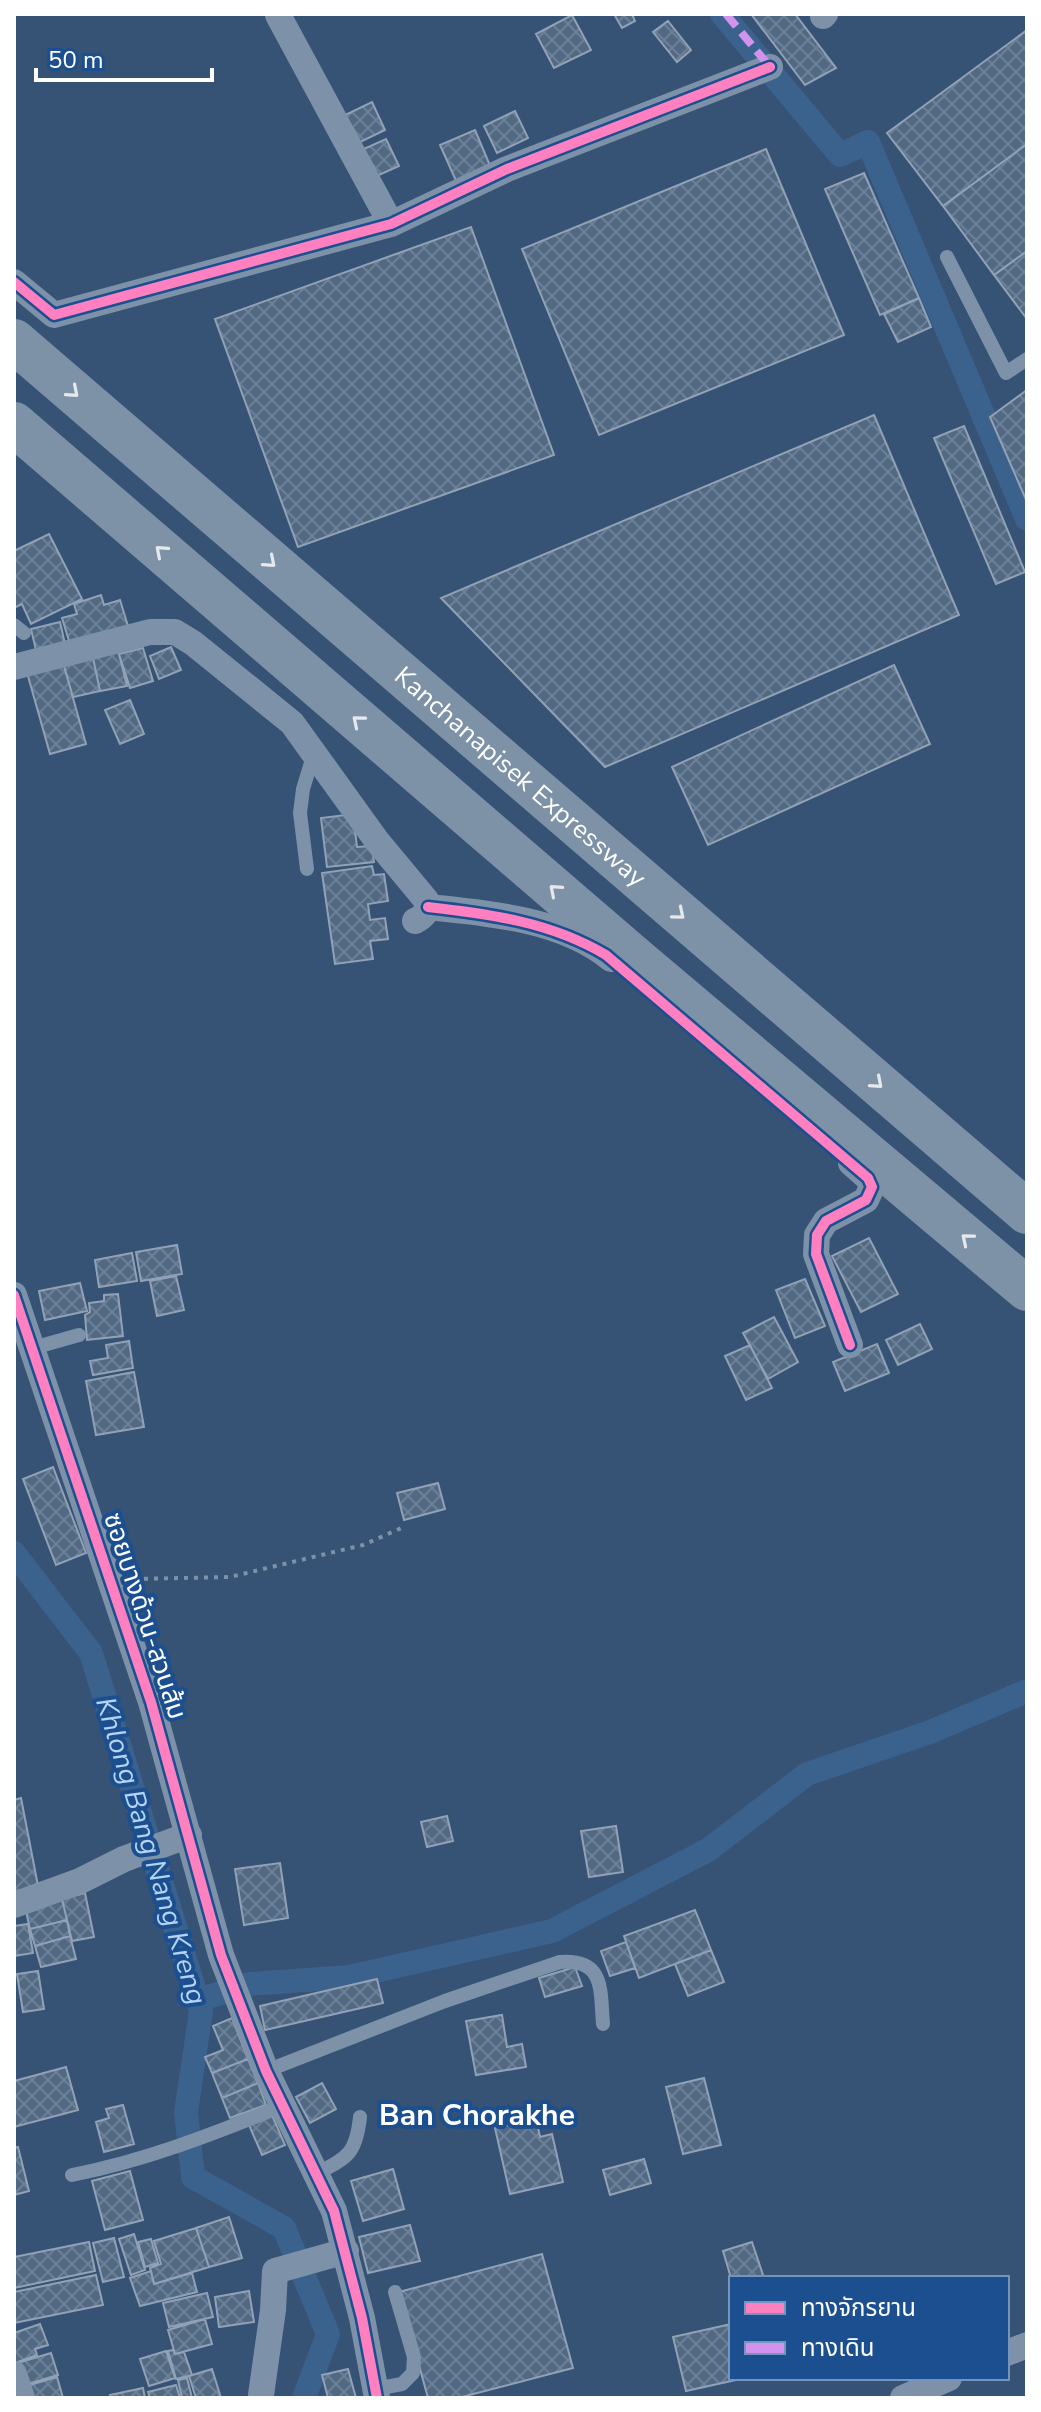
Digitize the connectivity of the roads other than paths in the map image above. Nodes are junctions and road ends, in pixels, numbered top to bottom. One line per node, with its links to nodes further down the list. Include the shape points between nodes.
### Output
1 (278, 15): 3 (street)
2 (770, 67): 3 (street, via 507,169)
3 (391, 224): 5 (street, via 54,315)
4 (947, 257): 7 (lane, via 1006,373)
5 (14, 282)
6 (14, 341): 12 (highway, Kanchanapisek Expressway, one-way to 12)
7 (1027, 359)
8 (14, 424): 13 (highway, one-way to 8)
9 (14, 667): 10 (street, via 150,632 175,632 276,708)
10 (314, 752): 11 (lane, via 300,813); 16 (street, via 421,892 422,914 522,921 553,929 606,955 868,1178 872,1187 866,1200 826,1221 817,1235 816,1254)
11 (307, 869)
12 (1027, 1212)
13 (1027, 1289)
14 (15, 1304): 17 (street, ซอยบางด้วน-สวนส้ม)
15 (79, 1335): 17 (lane)
16 (850, 1345)
17 (33, 1348): 18 (street, ซอยบางด้วน-สวนส้ม, via 151,1702)
18 (180, 1838): 19 (street); 21 (street, ซอยบางด้วน-สวนส้ม)
19 (14, 1905)
20 (603, 2024): 21 (lane, via 597,1975 586,1965 560,1962)
21 (266, 2071): 22 (street, ซอยบางด้วน-สวนส้ม)
22 (282, 2106): 24 (street, ซอยบางด้วน-สวนส้ม); 25 (lane, via 215,2134)
23 (360, 2117): 24 (lane, via 356,2144 347,2157)
24 (316, 2174): 26 (street, ซอยบางด้วน-สวนส้ม, via 334,2211)
25 (72, 2175)
26 (340, 2253): 30 (street, ซอยบางด้วน-สวนส้ม); 31 (street, via 280,2268 274,2275 273,2310)
27 (395, 2292): 30 (lane, via 414,2357 413,2373 402,2384)
28 (14, 2374): 32 (street)
29 (944, 2380): 33 (street)
30 (376, 2394)
31 (256, 2397)
32 (22, 2398)
33 (903, 2398)

